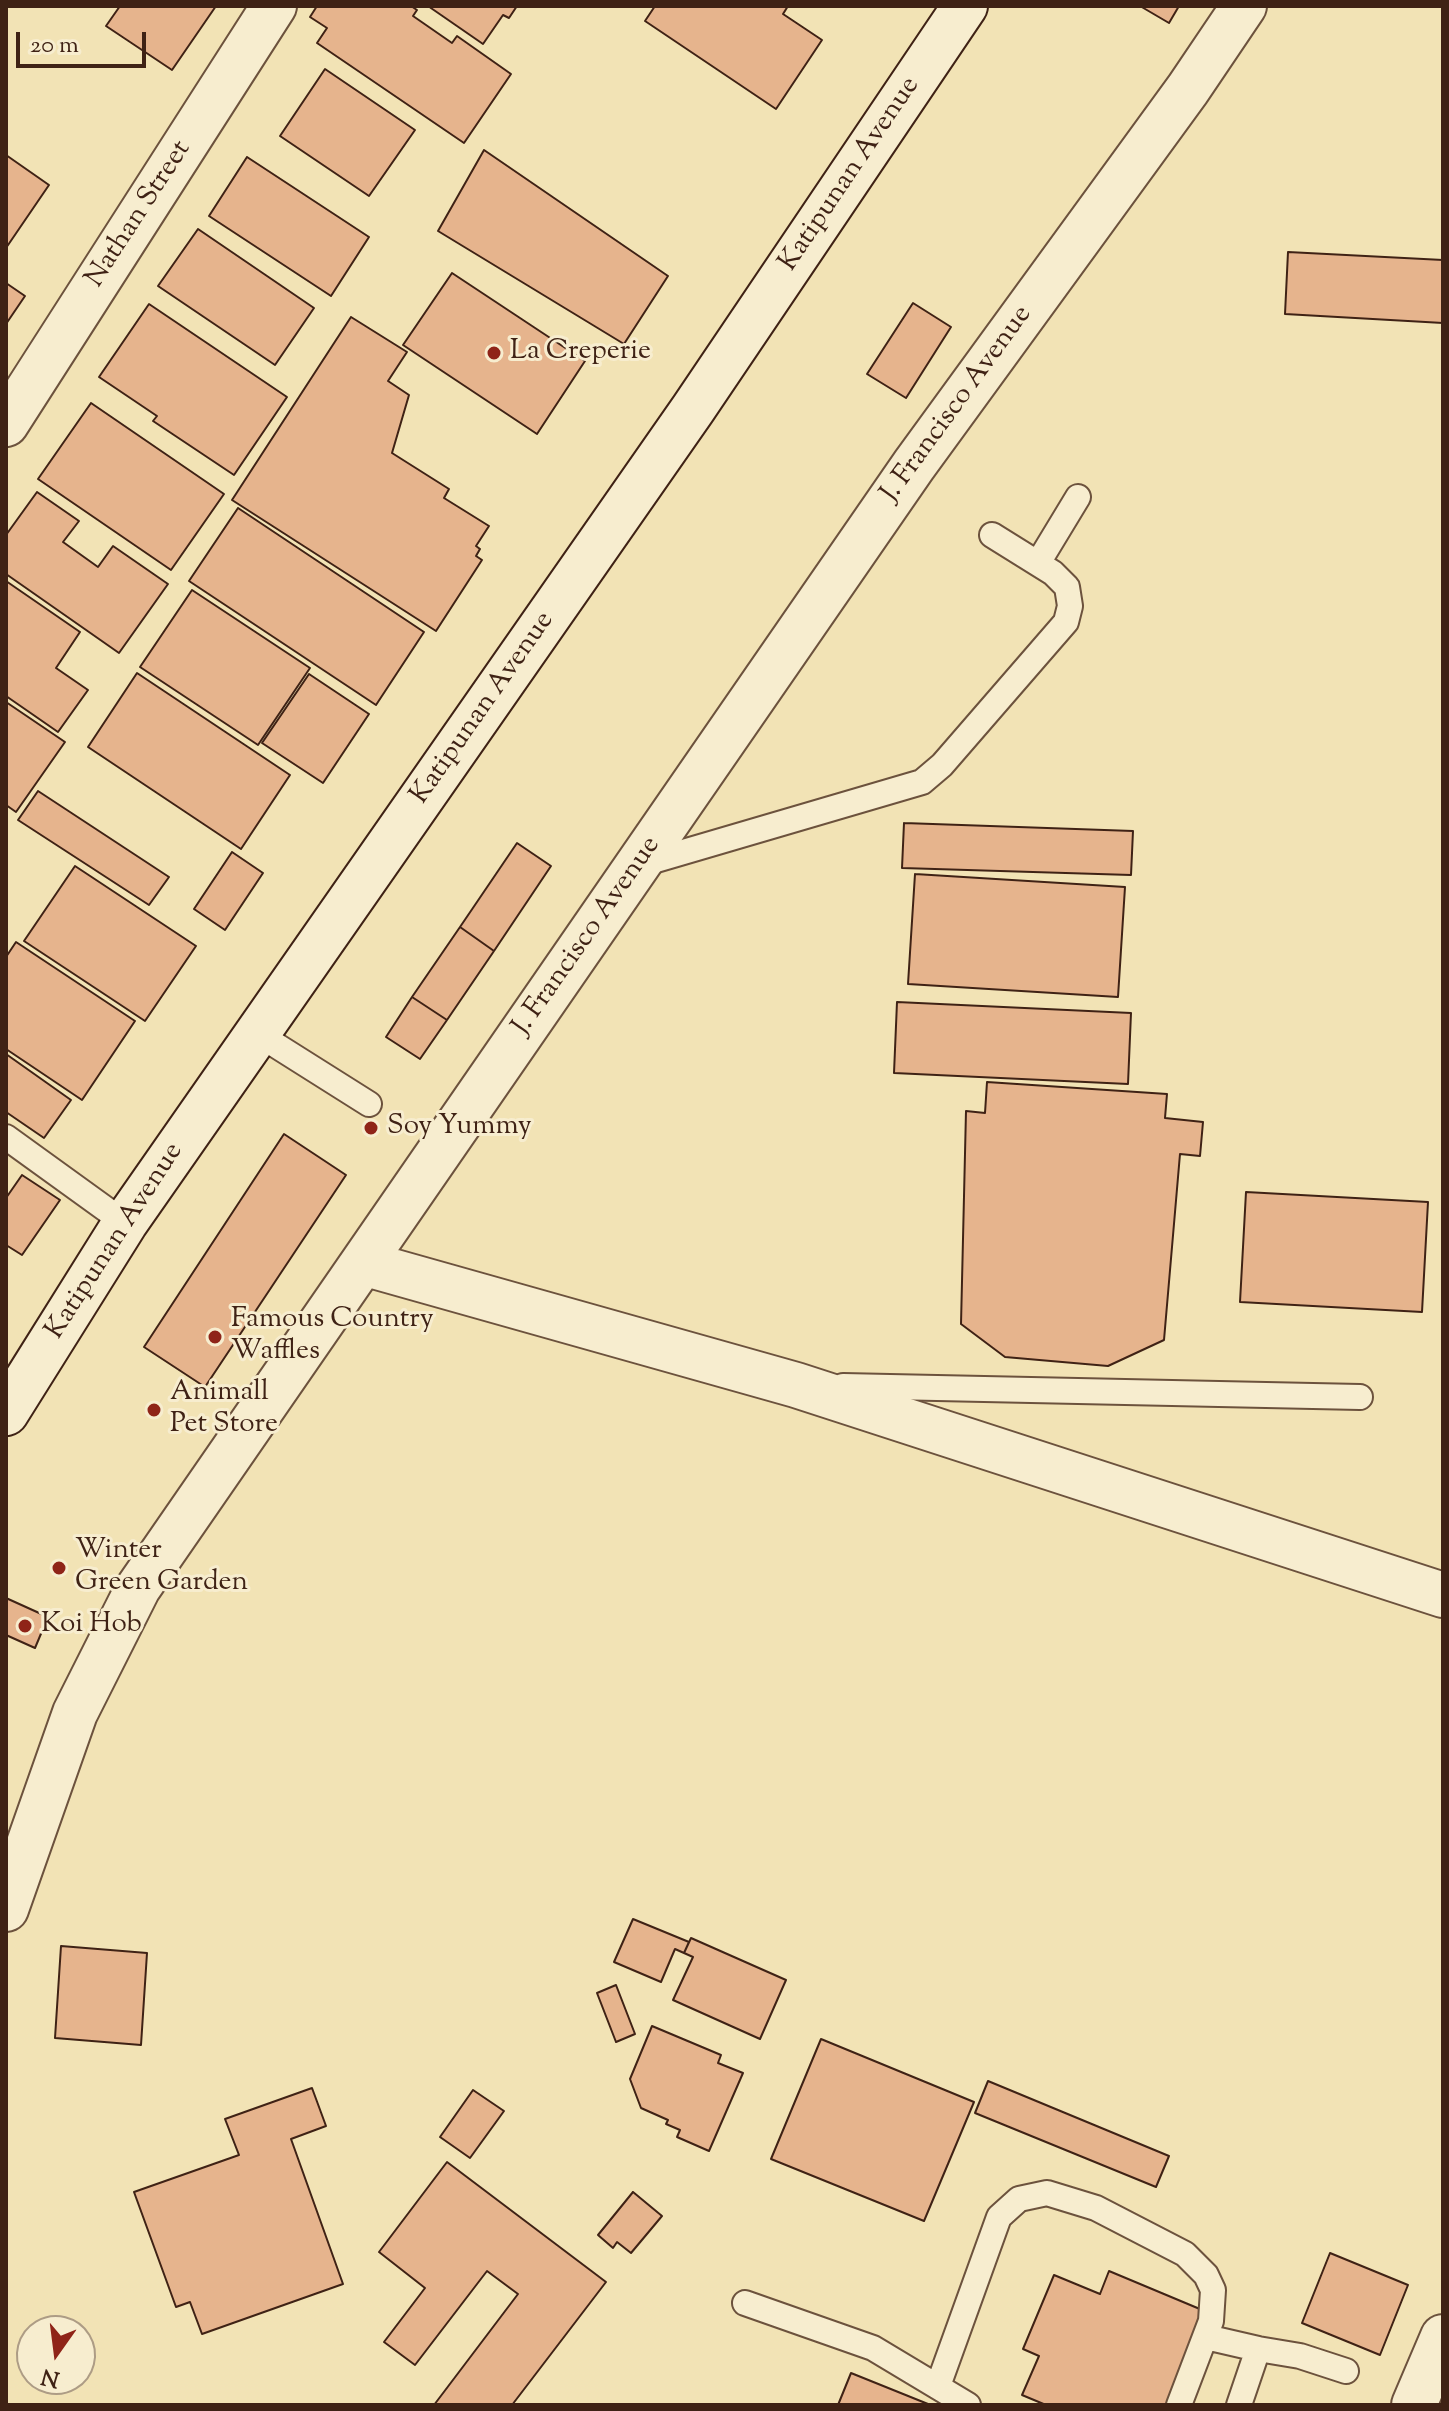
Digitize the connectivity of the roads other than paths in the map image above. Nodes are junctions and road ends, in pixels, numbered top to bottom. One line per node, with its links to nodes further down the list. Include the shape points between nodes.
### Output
1 (274, 6): 4 (street, Nathan Street)
2 (965, 6): 9 (street, Katipunan Avenue, via 684,422)
3 (1244, 6): 8 (street, J. Francisco Avenue, via 914,465)
4 (6, 424)
5 (1078, 497): 7 (lane)
6 (992, 535): 7 (lane)
7 (1038, 563): 8 (lane, via 1067,587 1066,622 922,782)
8 (637, 866): 13 (street, J. Francisco Avenue)
9 (258, 1034): 10 (lane); 12 (street, Katipunan Avenue)
10 (369, 1104)
11 (6, 1137): 12 (lane)
12 (125, 1223): 16 (street, Katipunan Avenue)
13 (363, 1263): 14 (street); 18 (street, J. Francisco Avenue, via 138,1588 75,1713)
14 (796, 1385): 15 (lane); 17 (street)
15 (1360, 1397)
16 (6, 1413)
17 (1443, 1595)
18 (6, 1909)
19 (745, 2303): 24 (lane, via 873,2348)
20 (1206, 2337): 22 (lane); 24 (lane, via 1213,2290 1185,2254 1096,2208 1066,2197 1031,2194 1008,2208 991,2233); 26 (lane)
21 (1443, 2337): 28 (street)
22 (1258, 2349): 23 (lane); 27 (lane)
23 (1346, 2371)
24 (938, 2386): 25 (lane)
25 (968, 2405)
26 (1179, 2405)
27 (1239, 2405)
28 (1414, 2405)

